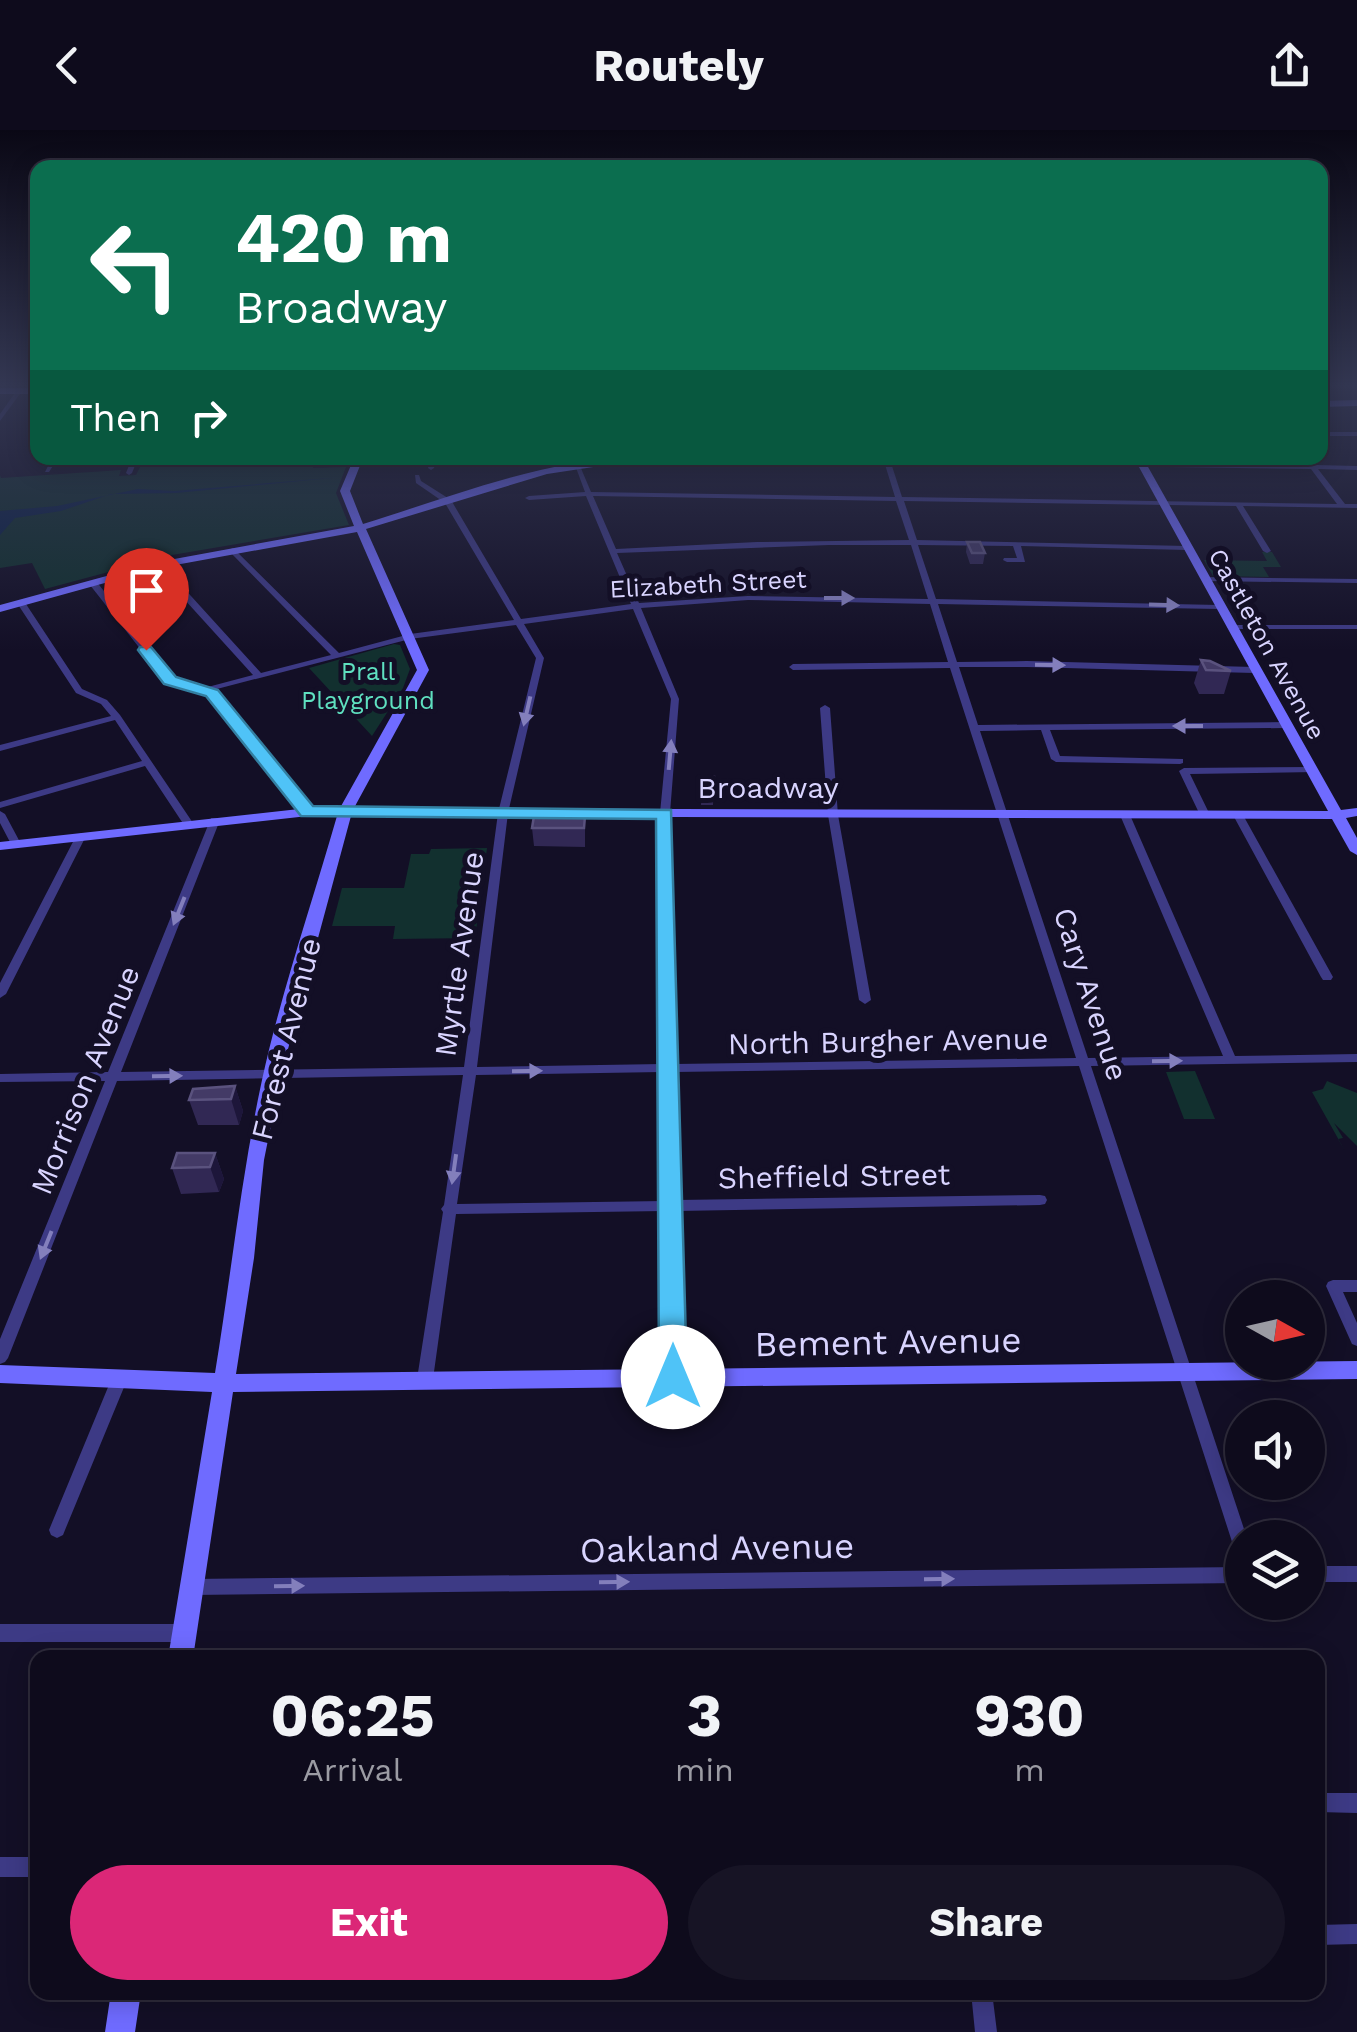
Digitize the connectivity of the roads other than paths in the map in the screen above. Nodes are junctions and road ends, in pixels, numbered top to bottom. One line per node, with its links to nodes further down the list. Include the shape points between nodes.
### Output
1 (352, 474): 16 (street, Forest Avenue, via 345,491)
2 (537, 474): 10 (street)
3 (579, 474): 8 (street)
4 (891, 474): 9 (street, Cary Avenue)
5 (1148, 474): 11 (street, Castleton Avenue)
6 (1318, 474): 13 (street)
7 (416, 476): 10 (street, Myrtle Avenue)
8 (589, 494): 9 (street); 15 (street, via 533,498); 22 (street)
9 (899, 499): 11 (street); 17 (street, Cary Avenue)
10 (448, 502): 16 (street); 33 (street, Myrtle Avenue)
11 (1164, 503): 12 (street); 19 (street, Castleton Avenue)
12 (1238, 504): 13 (street); 21 (street)
13 (1343, 506): 14 (street)
14 (1357, 506)
15 (541, 508)
16 (360, 528): 20 (street); 36 (street, Forest Avenue)
17 (913, 543): 18 (street); 22 (street, via 724,543); 28 (street, Cary Avenue)
18 (1016, 543): 19 (street); 23 (street, via 1022,560)
19 (1188, 548): 25 (street, Castleton Avenue)
20 (233, 550): 24 (street); 37 (street)
21 (1267, 551)
22 (614, 552): 30 (street)
23 (1008, 560)
24 (158, 565): 27 (street); 41 (street)
25 (1205, 579): 26 (street); 31 (street, Castleton Avenue)
26 (1357, 582)
27 (93, 583): 29 (street); 42 (street, via 170,680)
28 (931, 599): 30 (street, Elizabeth Street, one-way to 28, via 748,598); 31 (street, Elizabeth Street, one-way to 31); 38 (street, Cary Avenue)
29 (21, 603): 32 (street); 44 (street, via 79,691 104,702)
30 (636, 606): 33 (street, Elizabeth Street); 58 (street, one-way to 30, via 675,699)
31 (1219, 607): 34 (street, Castleton Avenue)
32 (0, 608)
33 (519, 620): 36 (street, Elizabeth Street); 56 (street, Myrtle Avenue, one-way to 56, via 540,658)
34 (1231, 627): 35 (street); 40 (street, Castleton Avenue)
35 (1357, 627)
36 (410, 637): 37 (street, Elizabeth Street); 54 (street, Forest Avenue, via 421,675)
37 (336, 655): 41 (street, Elizabeth Street)
38 (953, 664): 39 (street); 40 (street, one-way to 40); 47 (street, Cary Avenue)
39 (792, 667)
40 (1254, 670): 45 (street, Castleton Avenue)
41 (258, 676): 42 (street, Elizabeth Street)
42 (208, 690): 53 (street)
43 (825, 708): 59 (street)
44 (117, 717): 48 (street); 49 (street)
45 (1286, 726): 46 (street, one-way to 46); 51 (street, Castleton Avenue)
46 (1044, 727): 47 (street); 50 (street, via 1056,759)
47 (974, 728): 61 (street, Cary Avenue)
48 (0, 748)
49 (148, 763): 52 (street); 66 (street)
50 (1182, 766): 51 (street); 63 (street)
51 (1314, 770): 60 (street, Castleton Avenue)
52 (0, 806)
53 (308, 812): 54 (street, Broadway); 65 (street, Broadway)
54 (345, 812): 56 (street, Broadway); 78 (street, Forest Avenue)
55 (1357, 812): 60 (street, Broadway)
56 (502, 813): 58 (street, Broadway); 77 (street, Myrtle Avenue)
57 (0, 814): 68 (street)
58 (665, 814): 59 (street, Broadway); 76 (street)
59 (833, 814): 61 (street, Broadway); 72 (street)
60 (1337, 814): 64 (street, Broadway); 69 (street, Castleton Avenue)
61 (1003, 815): 62 (street, Broadway); 75 (street, Cary Avenue)
62 (1125, 815): 63 (street, Broadway); 74 (street)
63 (1205, 815): 64 (street, Broadway)
64 (1238, 816): 70 (street)
65 (215, 820): 66 (street, Broadway); 79 (street, Morrison Avenue, one-way to 79)
66 (188, 823): 67 (street, Broadway)
67 (81, 836): 68 (street, Broadway); 71 (street)
68 (8, 845)
69 (1357, 850)
70 (1327, 977)
71 (0, 994)
72 (865, 1000)
73 (1357, 1058): 74 (street, North Burgher Avenue)
74 (1231, 1060): 75 (street, North Burgher Avenue, one-way to 74)
75 (1085, 1063): 76 (street, North Burgher Avenue); 88 (street, Cary Avenue)
76 (671, 1069): 77 (street, North Burgher Avenue, one-way to 76); 82 (street)
77 (469, 1072): 78 (street, North Burgher Avenue); 83 (street, Myrtle Avenue, one-way to 83)
78 (272, 1075): 79 (street, North Burgher Avenue, one-way to 78); 93 (street, Forest Avenue)
79 (113, 1076): 80 (street, North Burgher Avenue); 86 (street, Morrison Avenue, one-way to 86)
80 (0, 1078)
81 (1040, 1200): 82 (street, Sheffield Street)
82 (672, 1206): 83 (street, Sheffield Street); 90 (street)
83 (448, 1209): 91 (street, Myrtle Avenue)
84 (1357, 1286): 85 (street, via 1334,1286)
85 (1357, 1340)
86 (0, 1358)
87 (1357, 1370): 88 (street, Bement Avenue)
88 (1186, 1372): 90 (street, Bement Avenue); 94 (street, Cary Avenue)
89 (0, 1374): 92 (street, Bement Avenue)
90 (673, 1377): 91 (street, Bement Avenue)
91 (425, 1379): 93 (street, Bement Avenue)
92 (120, 1380): 93 (street, Bement Avenue); 95 (street)
93 (224, 1383): 99 (street, Forest Avenue)
94 (1233, 1520)
95 (57, 1530)
96 (1325, 1574): 97 (street)
97 (1357, 1574)
98 (1225, 1575): 99 (street, Oakland Avenue, one-way to 98)
99 (192, 1587): 101 (street, Forest Avenue)
100 (0, 1633): 101 (street)
101 (184, 1633): 102 (street, Forest Avenue)
102 (181, 1650)
103 (1325, 1803): 104 (street)
104 (1357, 1803)
105 (0, 1867): 106 (street)
106 (30, 1867)
107 (1325, 1934): 108 (street)
108 (1357, 1934)
109 (125, 2000): 111 (street)
110 (982, 2000): 112 (street)
111 (120, 2032)
112 (986, 2032)

